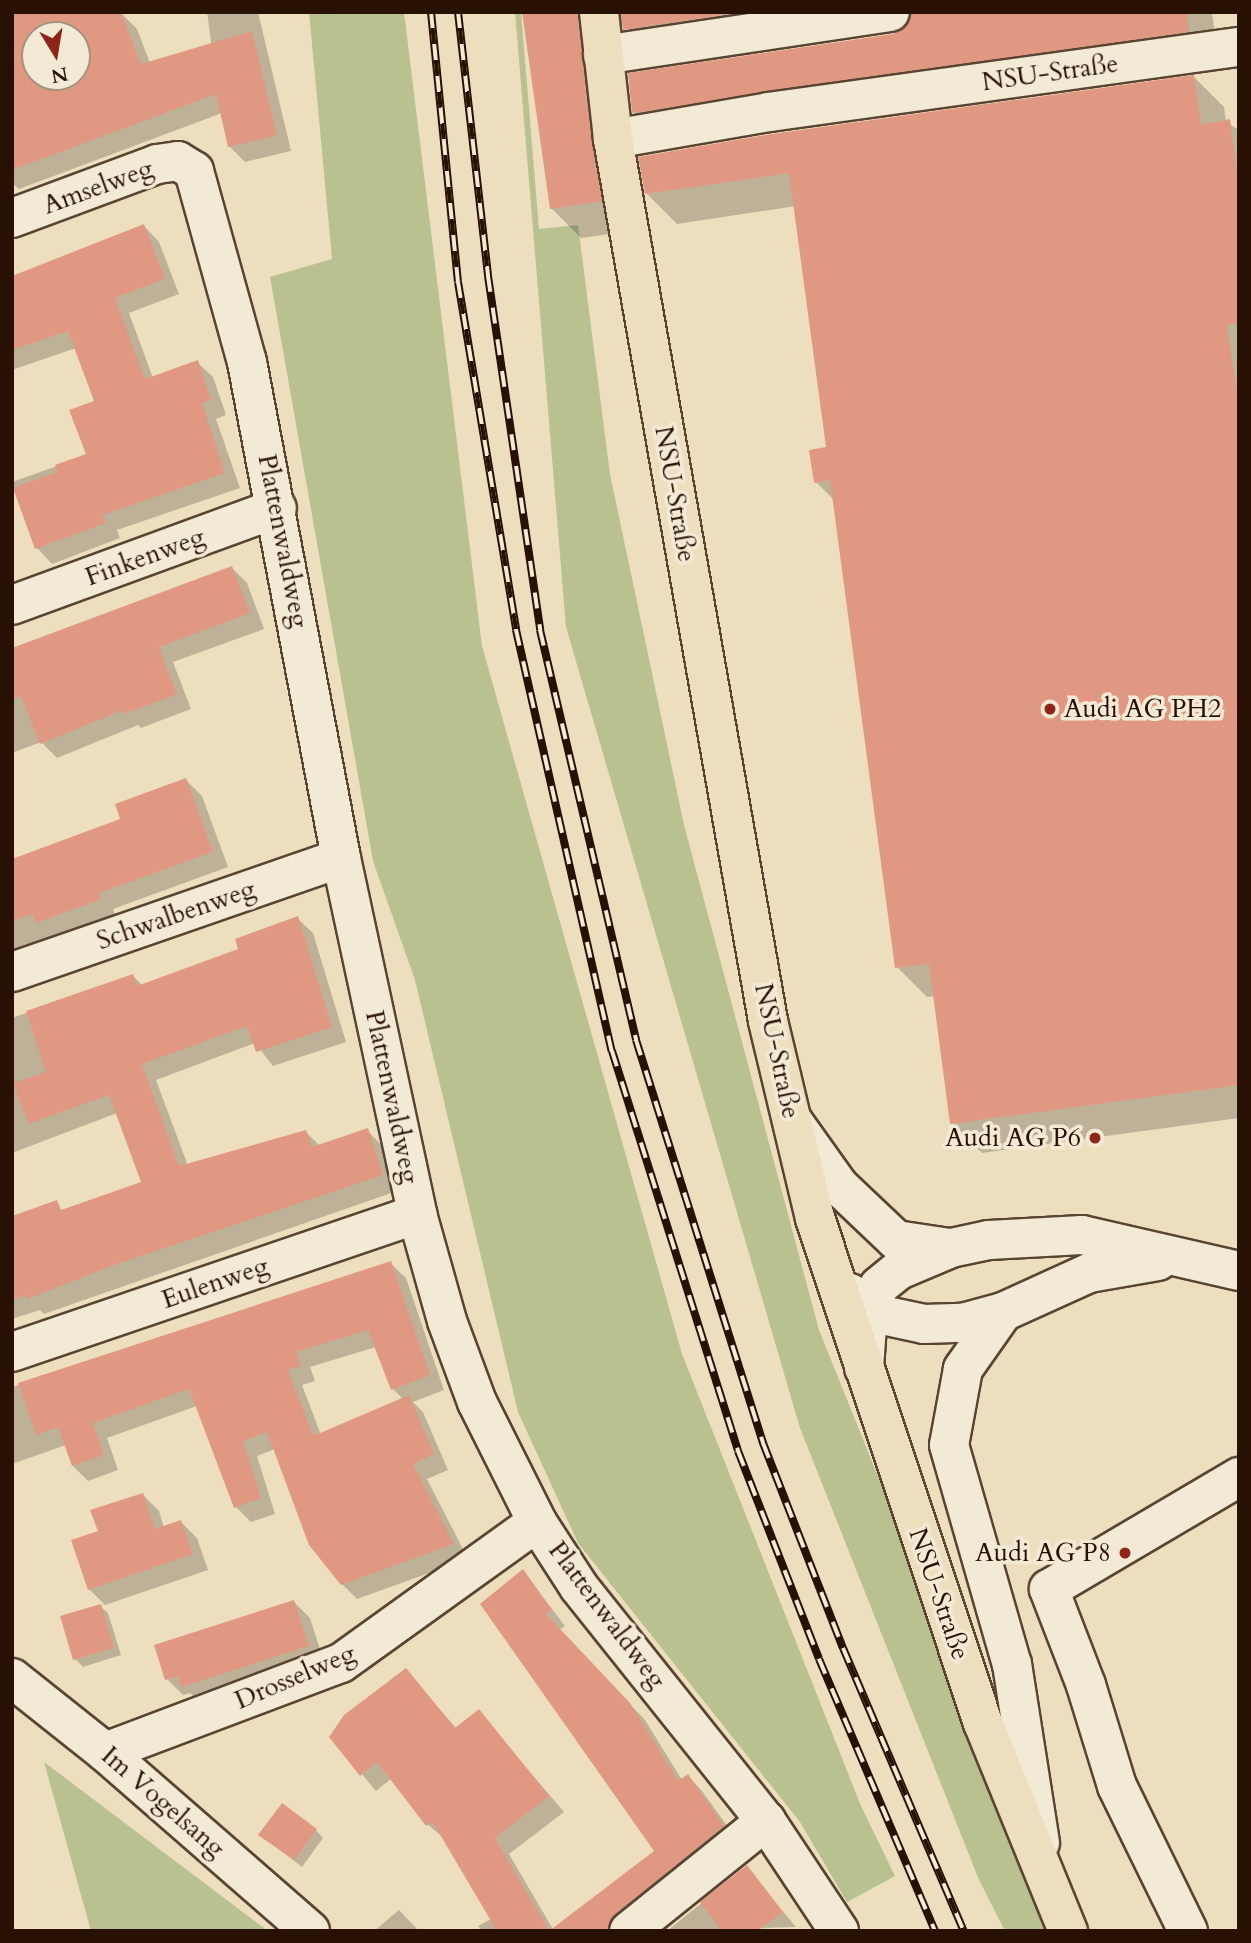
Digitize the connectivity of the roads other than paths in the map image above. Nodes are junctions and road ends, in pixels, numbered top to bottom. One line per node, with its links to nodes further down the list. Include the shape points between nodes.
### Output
1 (599, 12): 4 (main road, NSU-Straße)
2 (890, 12): 4 (street)
3 (1239, 47): 5 (street, NSU-Straße, via 769,112)
4 (603, 55): 5 (main road, NSU-Straße)
5 (613, 139): 12 (main road, NSU-Straße, via 768,1021)
6 (185, 163): 7 (street, Amselweg, via 157,164); 8 (street, Plattenwaldweg, via 194,171 247,362)
7 (12, 218)
8 (277, 508): 9 (street, Finkenweg); 10 (street, Plattenwaldweg)
9 (12, 606)
10 (341, 858): 11 (street, Schwalbenweg); 13 (street, Plattenwaldweg)
11 (12, 972)
12 (792, 1120): 14 (street, via 839,1186 896,1240); 16 (main road, NSU-Straße)
13 (417, 1214): 20 (street, Eulenweg); 23 (street, Plattenwaldweg, via 447,1321 477,1402)
14 (951, 1248): 15 (street, via 989,1240 1082,1235); 18 (street, via 899,1270 879,1286)
15 (1171, 1259): 17 (street); 19 (street, via 1089,1273)
16 (830, 1270): 18 (street); 21 (main road, NSU-Straße)
17 (1239, 1271)
18 (868, 1312): 19 (street, via 924,1324 962,1323); 21 (street)
19 (1003, 1312): 27 (street, via 963,1369 949,1445 1012,1664)
20 (12, 1352)
21 (863, 1373): 27 (main road, NSU-Straße, via 983,1723)
22 (1239, 1477): 32 (street, via 1049,1589 1117,1786)
23 (537, 1522): 25 (street, Drosselweg, via 341,1663); 26 (street, Plattenwaldweg, via 579,1587)
24 (12, 1678): 25 (street, Im Vogelsang)
25 (105, 1752): 28 (street, Im Vogelsang)
26 (766, 1821): 29 (street); 30 (street, Plattenwaldweg)
27 (1045, 1876): 31 (main road, NSU-Straße)
28 (310, 1931)
29 (629, 1931)
30 (839, 1931)
31 (1068, 1931)
32 (1188, 1931)

